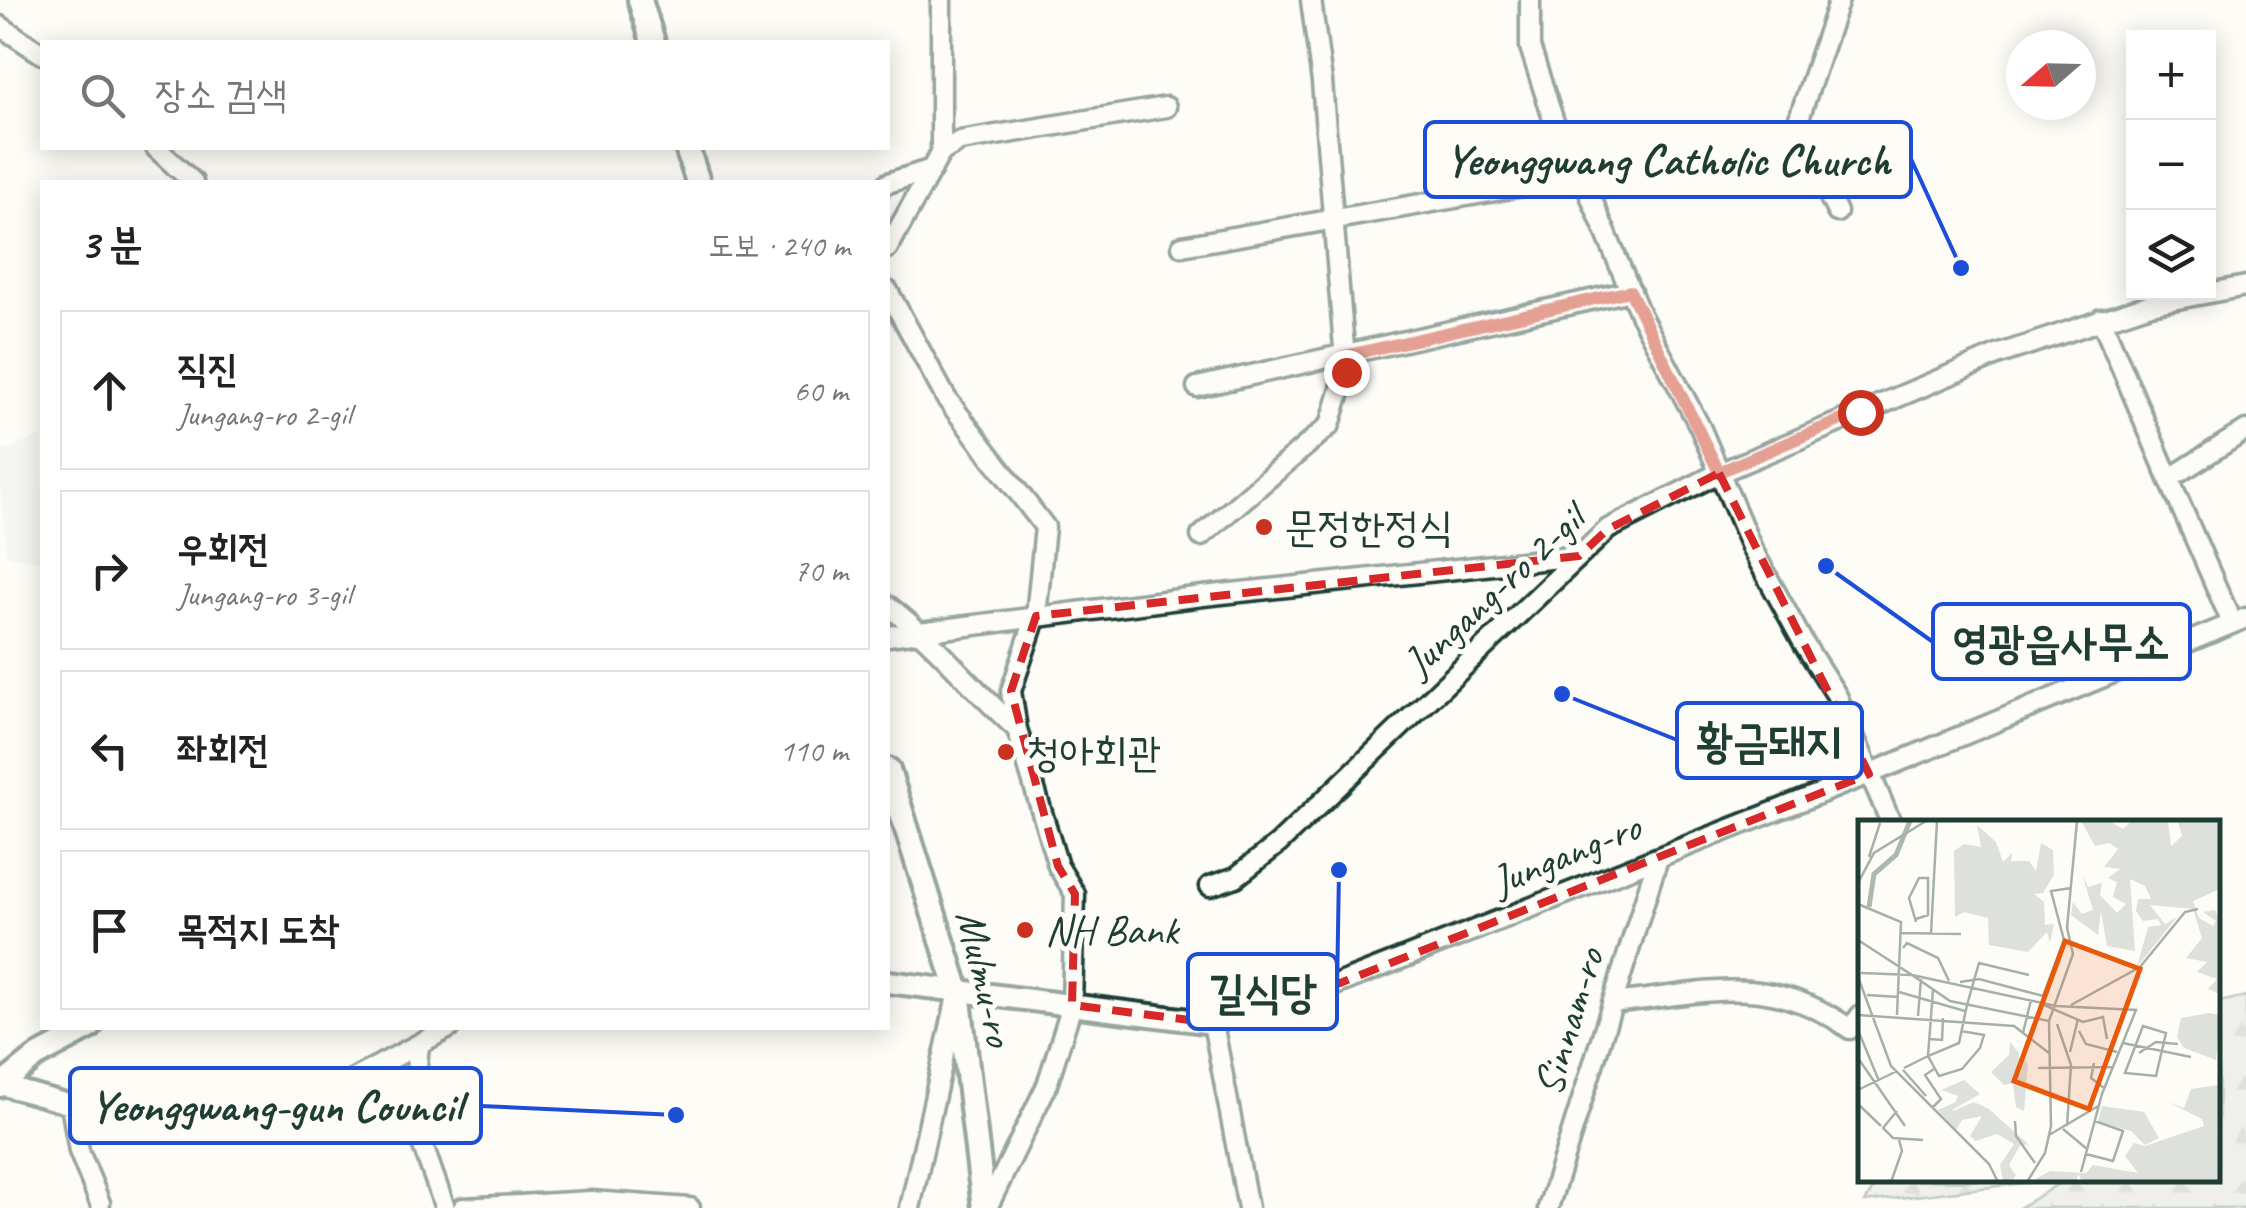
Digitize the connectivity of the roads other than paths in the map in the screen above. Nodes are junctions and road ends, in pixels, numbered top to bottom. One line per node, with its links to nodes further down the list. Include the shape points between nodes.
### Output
1 (640, 0): 7 (main road)
2 (941, 0): 13 (street)
3 (1311, 0): 19 (street)
4 (1530, 0): 14 (street, via 1530,47)
5 (1838, 0): 10 (street)
6 (0, 26): 8 (street)
7 (652, 40)
8 (40, 53)
9 (1166, 107): 13 (street, via 960,141)
10 (1796, 127): 14 (street, via 1686,144); 18 (street)
11 (158, 150): 15 (street)
12 (688, 150): 16 (main road)
13 (937, 160): 17 (street); 20 (street)
14 (1579, 173): 19 (street); 23 (street)
15 (191, 180)
16 (697, 180)
17 (890, 182)
18 (1836, 212)
19 (1333, 219): 21 (street); 26 (street)
20 (890, 244)
21 (1182, 246)
22 (2246, 286): 25 (street, Jungang-ro 2-gil)
23 (1630, 291): 26 (street); 29 (street)
24 (890, 295): 34 (street, via 946,398 1045,527)
25 (2101, 319): 29 (street, Jungang-ro 2-gil, via 1997,355); 30 (street)
26 (1344, 356): 27 (street); 31 (street, via 1346,372 1330,425)
27 (1197, 388)
28 (2246, 430): 30 (street)
29 (1719, 472): 32 (street, Jungang-ro 2-gil, via 1608,528); 39 (street, via 1752,549 1838,696)
30 (2168, 480): 35 (street)
31 (1201, 536)
32 (1579, 556): 34 (street); 44 (street, Jungang-ro 2-gil, via 1278,844 1236,877)
33 (890, 607): 36 (street)
34 (1036, 616): 36 (street); 38 (street, via 1011,691)
35 (2239, 620): 39 (street, Jungang-ro)
36 (922, 631): 37 (street); 38 (street)
37 (890, 636)
38 (1017, 729): 48 (street, via 1058,866 1075,894)
39 (1869, 774): 42 (street); 43 (street, Jungang-ro)
40 (890, 781): 41 (main road, Mulmu-ro)
41 (896, 815): 46 (main road, Mulmu-ro)
42 (1890, 820)
43 (1658, 858): 47 (street, Sinnam-ro); 50 (street, Jungang-ro, via 1307,996)
44 (1210, 886)
45 (890, 982): 46 (street, Jungang-ro)
46 (958, 991): 48 (street, Jungang-ro); 60 (street); 61 (main road, Mulmu-ro)
47 (1612, 1004): 49 (street, via 1749,989 1792,997 1850,1029); 63 (street, Sinnam-ro)
48 (1072, 1005): 50 (street, Jungang-ro); 61 (street, via 1047,1084)
49 (1858, 1019)
50 (1214, 1023): 62 (street)
51 (86, 1030): 54 (street)
52 (445, 1030): 53 (street)
53 (419, 1045): 55 (street, via 340,1086 236,1088 96,1112); 57 (street, via 412,1115)
54 (0, 1086): 55 (street)
55 (71, 1105): 56 (street)
56 (98, 1206)
57 (445, 1208)
58 (463, 1208): 59 (street, via 592,1201)
59 (690, 1208)
60 (910, 1208)
61 (985, 1208)
62 (1248, 1208)
63 (1548, 1208)

